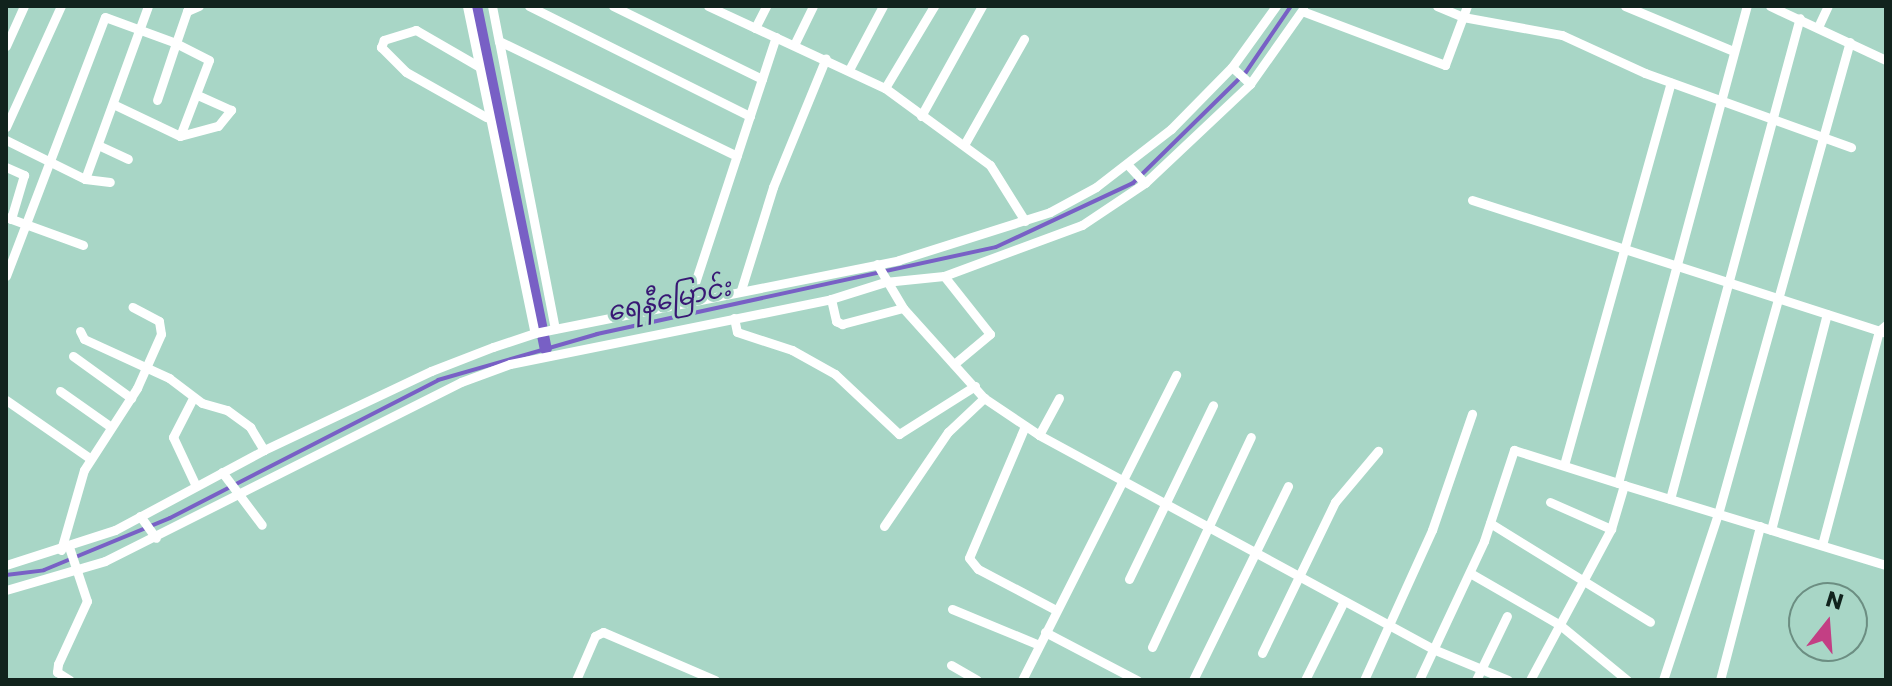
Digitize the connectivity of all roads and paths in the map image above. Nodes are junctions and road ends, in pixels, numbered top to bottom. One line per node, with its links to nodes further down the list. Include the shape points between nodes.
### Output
1 (24, 6): 29 (street)
2 (61, 6): 56 (street)
3 (110, 6): 24 (street)
4 (148, 6): 30 (street)
5 (199, 6): 35 (street, via 187,11)
6 (467, 6): 41 (street)
7 (492, 6): 33 (street)
8 (529, 6): 52 (street)
9 (613, 6): 44 (street)
10 (766, 6): 28 (street)
11 (813, 6): 36 (street)
12 (883, 6): 42 (street)
13 (934, 6): 47 (street)
14 (982, 6): 53 (street)
15 (1276, 6): 43 (street)
16 (1437, 6): 25 (street)
17 (1467, 6): 25 (street)
18 (1625, 6): 38 (street)
19 (1747, 6): 38 (street)
20 (1770, 6): 26 (street)
21 (1828, 6): 27 (street)
22 (714, 7): 28 (street)
23 (1303, 8): 25 (street, via 1445,65); 45 (street)
24 (105, 17): 30 (street); 65 (street)
25 (1463, 17): 46 (street, via 1540,28)
26 (1800, 18): 27 (street); 54 (street)
27 (1818, 27): 34 (street)
28 (755, 28): 31 (street)
29 (9, 31): 37 (street)
30 (143, 32): 35 (street); 51 (street)
31 (776, 37): 36 (street); 44 (street)
32 (1024, 39): 61 (street)
33 (499, 41): 63 (street); 91 (street)
34 (1850, 42): 40 (street); 58 (street)
35 (176, 43): 48 (street, via 209,60); 50 (street)
36 (794, 45): 39 (street)
37 (6, 46)
38 (1733, 51): 49 (street)
39 (826, 58): 42 (street); 83 (street, via 773,187)
40 (1886, 60)
41 (478, 66): 55 (street); 55 (street, via 416,30 384,40 381,47 406,72)
42 (850, 68): 47 (street)
43 (1233, 68): 45 (street); 66 (street)
44 (762, 79): 52 (street)
45 (1249, 83): 80 (street, via 1145,183 1082,225)
46 (1671, 83): 49 (street); 76 (street)
47 (885, 88): 53 (street)
48 (197, 95): 57 (street); 57 (street, via 231,110 218,126)
49 (1719, 99): 54 (street); 77 (street)
50 (157, 100)
51 (113, 104): 57 (street); 60 (street)
52 (750, 116): 63 (street)
53 (921, 116): 61 (street)
54 (1770, 116): 58 (street); 81 (street)
55 (486, 117): 94 (street)
56 (6, 127)
57 (180, 136)
58 (1821, 136): 62 (street); 84 (street)
59 (6, 140): 65 (street)
60 (98, 145): 64 (street); 68 (street)
61 (964, 145): 73 (street, via 990,165)
62 (1851, 147)
63 (737, 156): 86 (street)
64 (128, 159)
65 (50, 163): 68 (street); 74 (street)
66 (1128, 166): 69 (street); 73 (street)
67 (6, 167): 72 (street, via 24,177)
68 (85, 179): 70 (street)
69 (1143, 181)
70 (110, 182)
71 (1472, 200): 76 (street)
72 (9, 218): 74 (street)
73 (1025, 221): 78 (street)
74 (26, 224): 75 (street); 79 (street)
75 (83, 245)
76 (1624, 249): 77 (street); 115 (street)
77 (1675, 264): 81 (street); 118 (street)
78 (878, 266): 82 (street); 83 (street)
79 (6, 276)
80 (944, 276): 82 (street); 96 (street, via 990,334)
81 (1727, 279): 84 (street); 122 (street)
82 (885, 281): 85 (street); 88 (street)
83 (741, 290): 86 (street)
84 (1777, 296): 89 (street); 125 (street)
85 (831, 299): 88 (street, via 839,323); 90 (street)
86 (689, 301): 91 (street)
87 (133, 307): 97 (street, via 161,326)
88 (903, 308): 96 (street)
89 (1827, 314): 92 (street); 133 (street)
90 (734, 318): 99 (street, via 737,332 792,350 835,374 899,434); 121 (street, via 557,352 461,382)
91 (555, 329): 94 (street)
92 (1884, 330): 135 (street)
93 (80, 331): 97 (street, via 84,339)
94 (535, 333): 112 (street, via 431,371)
95 (73, 356): 101 (street)
96 (954, 364): 99 (street)
97 (147, 367): 101 (street); 102 (street)
98 (1176, 375): 117 (street)
99 (975, 386): 105 (street)
100 (60, 391): 109 (street)
101 (131, 398): 109 (street)
102 (193, 398): 112 (street, via 240,419); 119 (street, via 173,437)
103 (1059, 398): 110 (street)
104 (6, 400): 114 (street)
105 (991, 402): 108 (street); 129 (street, via 948,432)
106 (1213, 405): 124 (street)
107 (1472, 414): 151 (street, via 1432,530)
108 (1025, 426): 110 (street); 148 (street, via 969,558 978,569)
109 (111, 427): 114 (street)
110 (1039, 435): 117 (street)
111 (1251, 437): 131 (street)
112 (264, 450): 116 (street)
113 (1378, 451): 142 (street, via 1335,502)
114 (91, 459): 136 (street)
115 (1564, 465): 118 (street); 127 (street, via 1514,450)
116 (223, 473): 119 (street); 121 (street)
117 (1118, 481): 124 (street); 148 (street)
118 (1621, 484): 122 (street); 132 (street)
119 (196, 486): 126 (street)
120 (1288, 486): 137 (street)
121 (238, 492): 128 (street); 134 (street)
122 (1670, 499): 125 (street)
123 (1550, 502): 132 (street)
124 (1163, 505): 131 (street); 143 (street)
125 (1718, 514): 130 (street); 174 (street)
126 (141, 517): 134 (street); 136 (street)
127 (1490, 523): 141 (street); 144 (street)
128 (262, 525)
129 (884, 526)
130 (1760, 526): 133 (street); 175 (street)
131 (1208, 529): 137 (street); 155 (street)
132 (1611, 529): 144 (street)
133 (1771, 530): 135 (street)
134 (154, 535): 140 (street)
135 (1822, 545): 139 (street)
136 (67, 549): 138 (street); 140 (street)
137 (1255, 554): 142 (street); 166 (street)
138 (6, 565)
139 (1886, 565)
140 (78, 571): 145 (street); 161 (street, via 86,607 57,672)
141 (1470, 573): 152 (street); 156 (street)
142 (1298, 577): 146 (street); 157 (street)
143 (1129, 579)
144 (1585, 579): 150 (street); 152 (street)
145 (6, 590)
146 (1344, 601): 151 (street); 167 (street)
147 (952, 609): 154 (street)
148 (1056, 610): 153 (street)
149 (1507, 616): 159 (street)
150 (1650, 622)
151 (1389, 625): 156 (street); 168 (street)
152 (1558, 629): 172 (street); 173 (street)
153 (1045, 632): 154 (street); 165 (street)
154 (1037, 644): 160 (street)
155 (1152, 647)
156 (1433, 649): 159 (street); 169 (street)
157 (1262, 653)
158 (951, 665): 164 (street)
159 (1481, 669): 170 (street); 171 (street)
160 (1026, 678)
161 (70, 680)
162 (576, 680): 163 (street, via 595,636 603,632)
163 (715, 680)
164 (977, 680)
165 (1137, 680)
166 (1193, 680)
167 (1305, 680)
168 (1364, 680)
169 (1419, 680)
170 (1476, 680)
171 (1508, 680)
172 (1530, 680)
173 (1627, 680)
174 (1663, 680)
175 (1720, 680)

